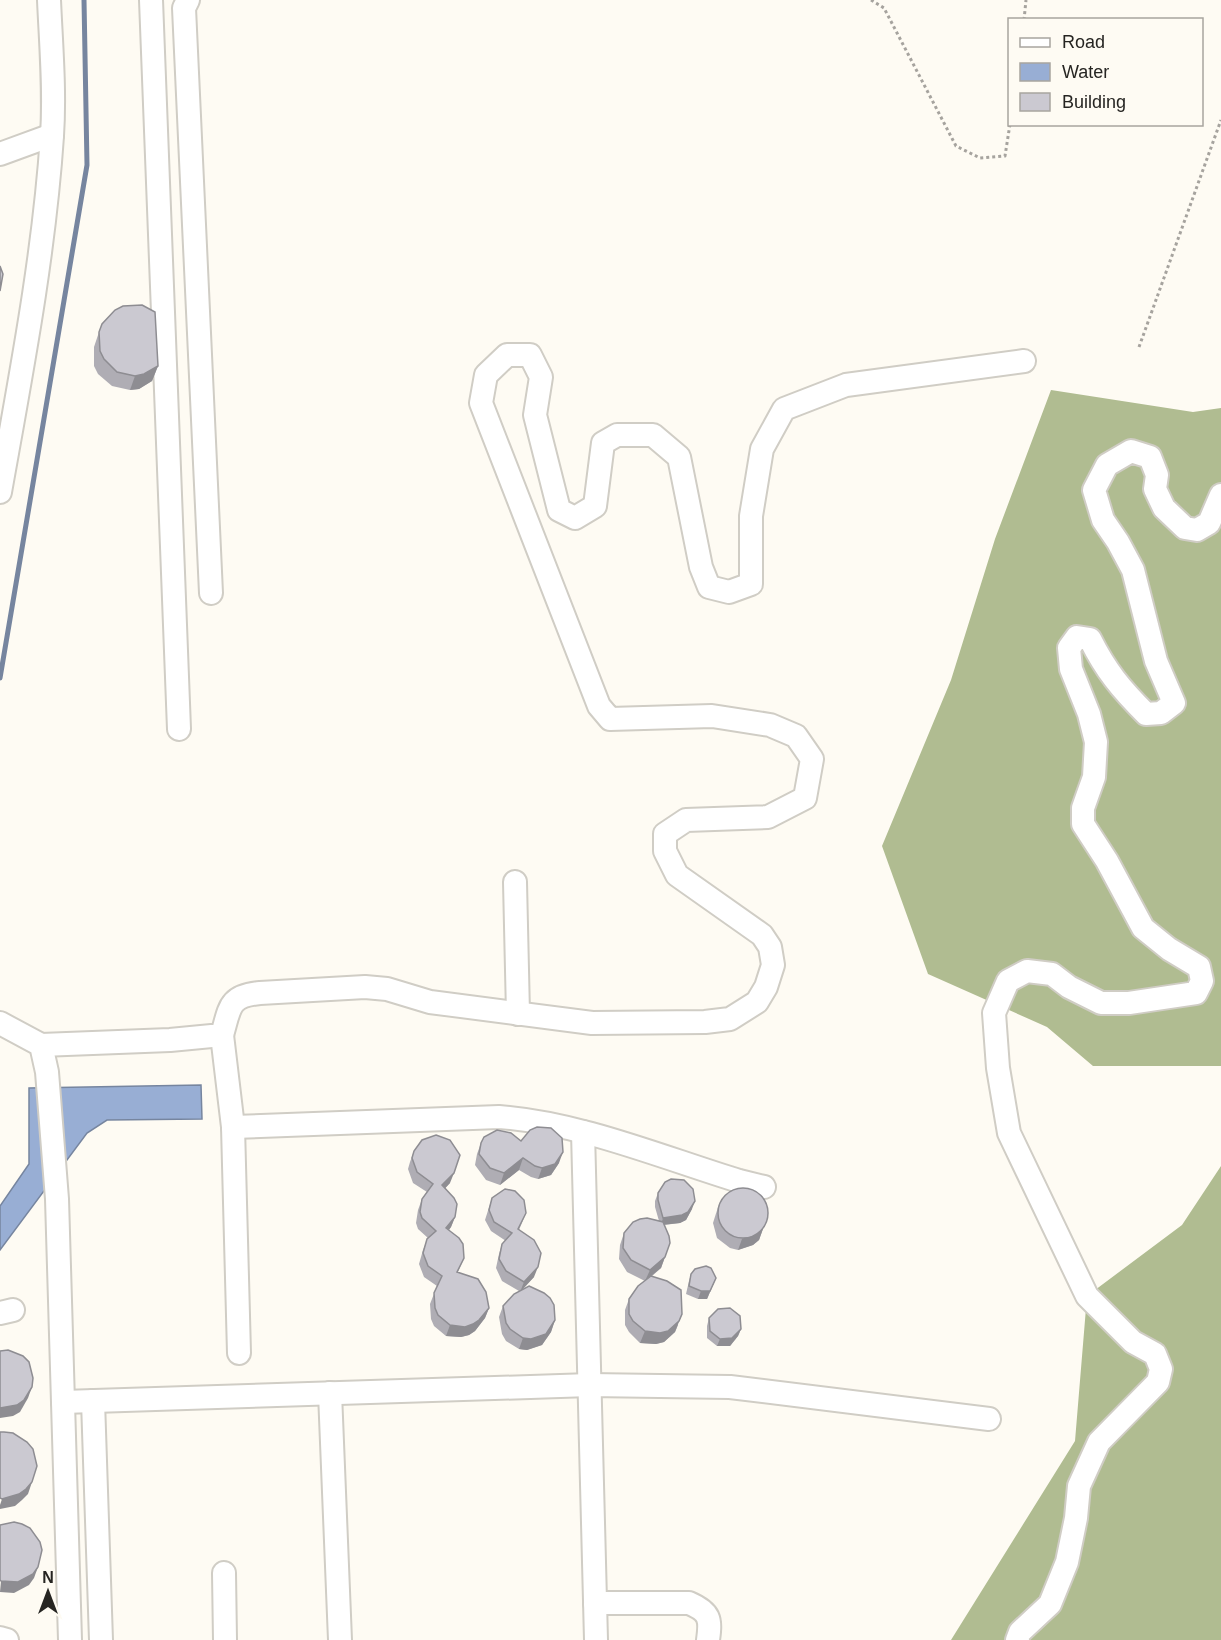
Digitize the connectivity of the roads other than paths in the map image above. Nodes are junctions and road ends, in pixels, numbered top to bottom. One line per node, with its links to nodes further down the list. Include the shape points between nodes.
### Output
1 (50, 0): 4 (street)
2 (151, 0): 10 (street)
3 (188, 0): 9 (street, via 184,8)
4 (52, 135): 5 (street); 7 (street, via 45,219)
5 (0, 154)
6 (1024, 361): 12 (street, via 846,385 784,409 762,449 751,516 751,584 729,592 709,587 701,567 679,457 653,435 617,435 603,443 595,506 574,518 559,510 535,415 541,377 530,355 507,355 486,375 481,404 604,712 610,718 711,716 770,725 796,736 812,759 805,798 768,817 686,820 665,834 665,851 677,875 762,935 770,947 773,965 757,1002 730,1018 705,1022 592,1023)
7 (0, 492)
8 (1221, 495): 35 (street, via 1209,523 1197,530 1185,528 1164,508 1155,489 1157,475 1150,457 1131,451 1107,465 1094,490 1103,520 1133,570 1156,661 1174,703 1161,713 1146,714 1103,665 1090,639 1077,637 1069,648 1071,669 1096,742 1094,777 1083,808 1083,824 1143,928 1199,967 1202,981 1196,993 1130,1003 1101,1003 1052,974 1028,971 1008,981 994,1013 998,1068 1010,1132 1087,1296 1133,1341 1155,1354 1161,1369 1158,1382 1099,1442 1079,1486 1067,1562 1059,1583 1050,1604 1020,1632)
9 (211, 593)
10 (179, 729)
11 (515, 882): 12 (street)
12 (518, 1014): 14 (street, via 430,1002 365,987 243,994 232,1003)
13 (0, 1023): 15 (street)
14 (222, 1035): 15 (street); 16 (street)
15 (41, 1045): 23 (street, via 47,1072 57,1199)
16 (233, 1127): 17 (street, via 499,1117); 19 (street)
17 (583, 1132): 18 (street); 20 (street)
18 (764, 1187)
19 (239, 1353)
20 (590, 1385): 21 (street); 24 (street, via 730,1387); 26 (street)
21 (330, 1393): 22 (street); 32 (street)
22 (93, 1401): 23 (street); 30 (street)
23 (63, 1402): 29 (street)
24 (989, 1419)
25 (224, 1573): 31 (street)
26 (595, 1603): 33 (street); 34 (street, via 689,1602 703,1608 709,1619)
27 (0, 1638): 28 (street)
28 (7, 1640)
29 (70, 1640)
30 (101, 1640)
31 (225, 1640)
32 (340, 1640)
33 (596, 1640)
34 (708, 1640)
35 (1017, 1640)

